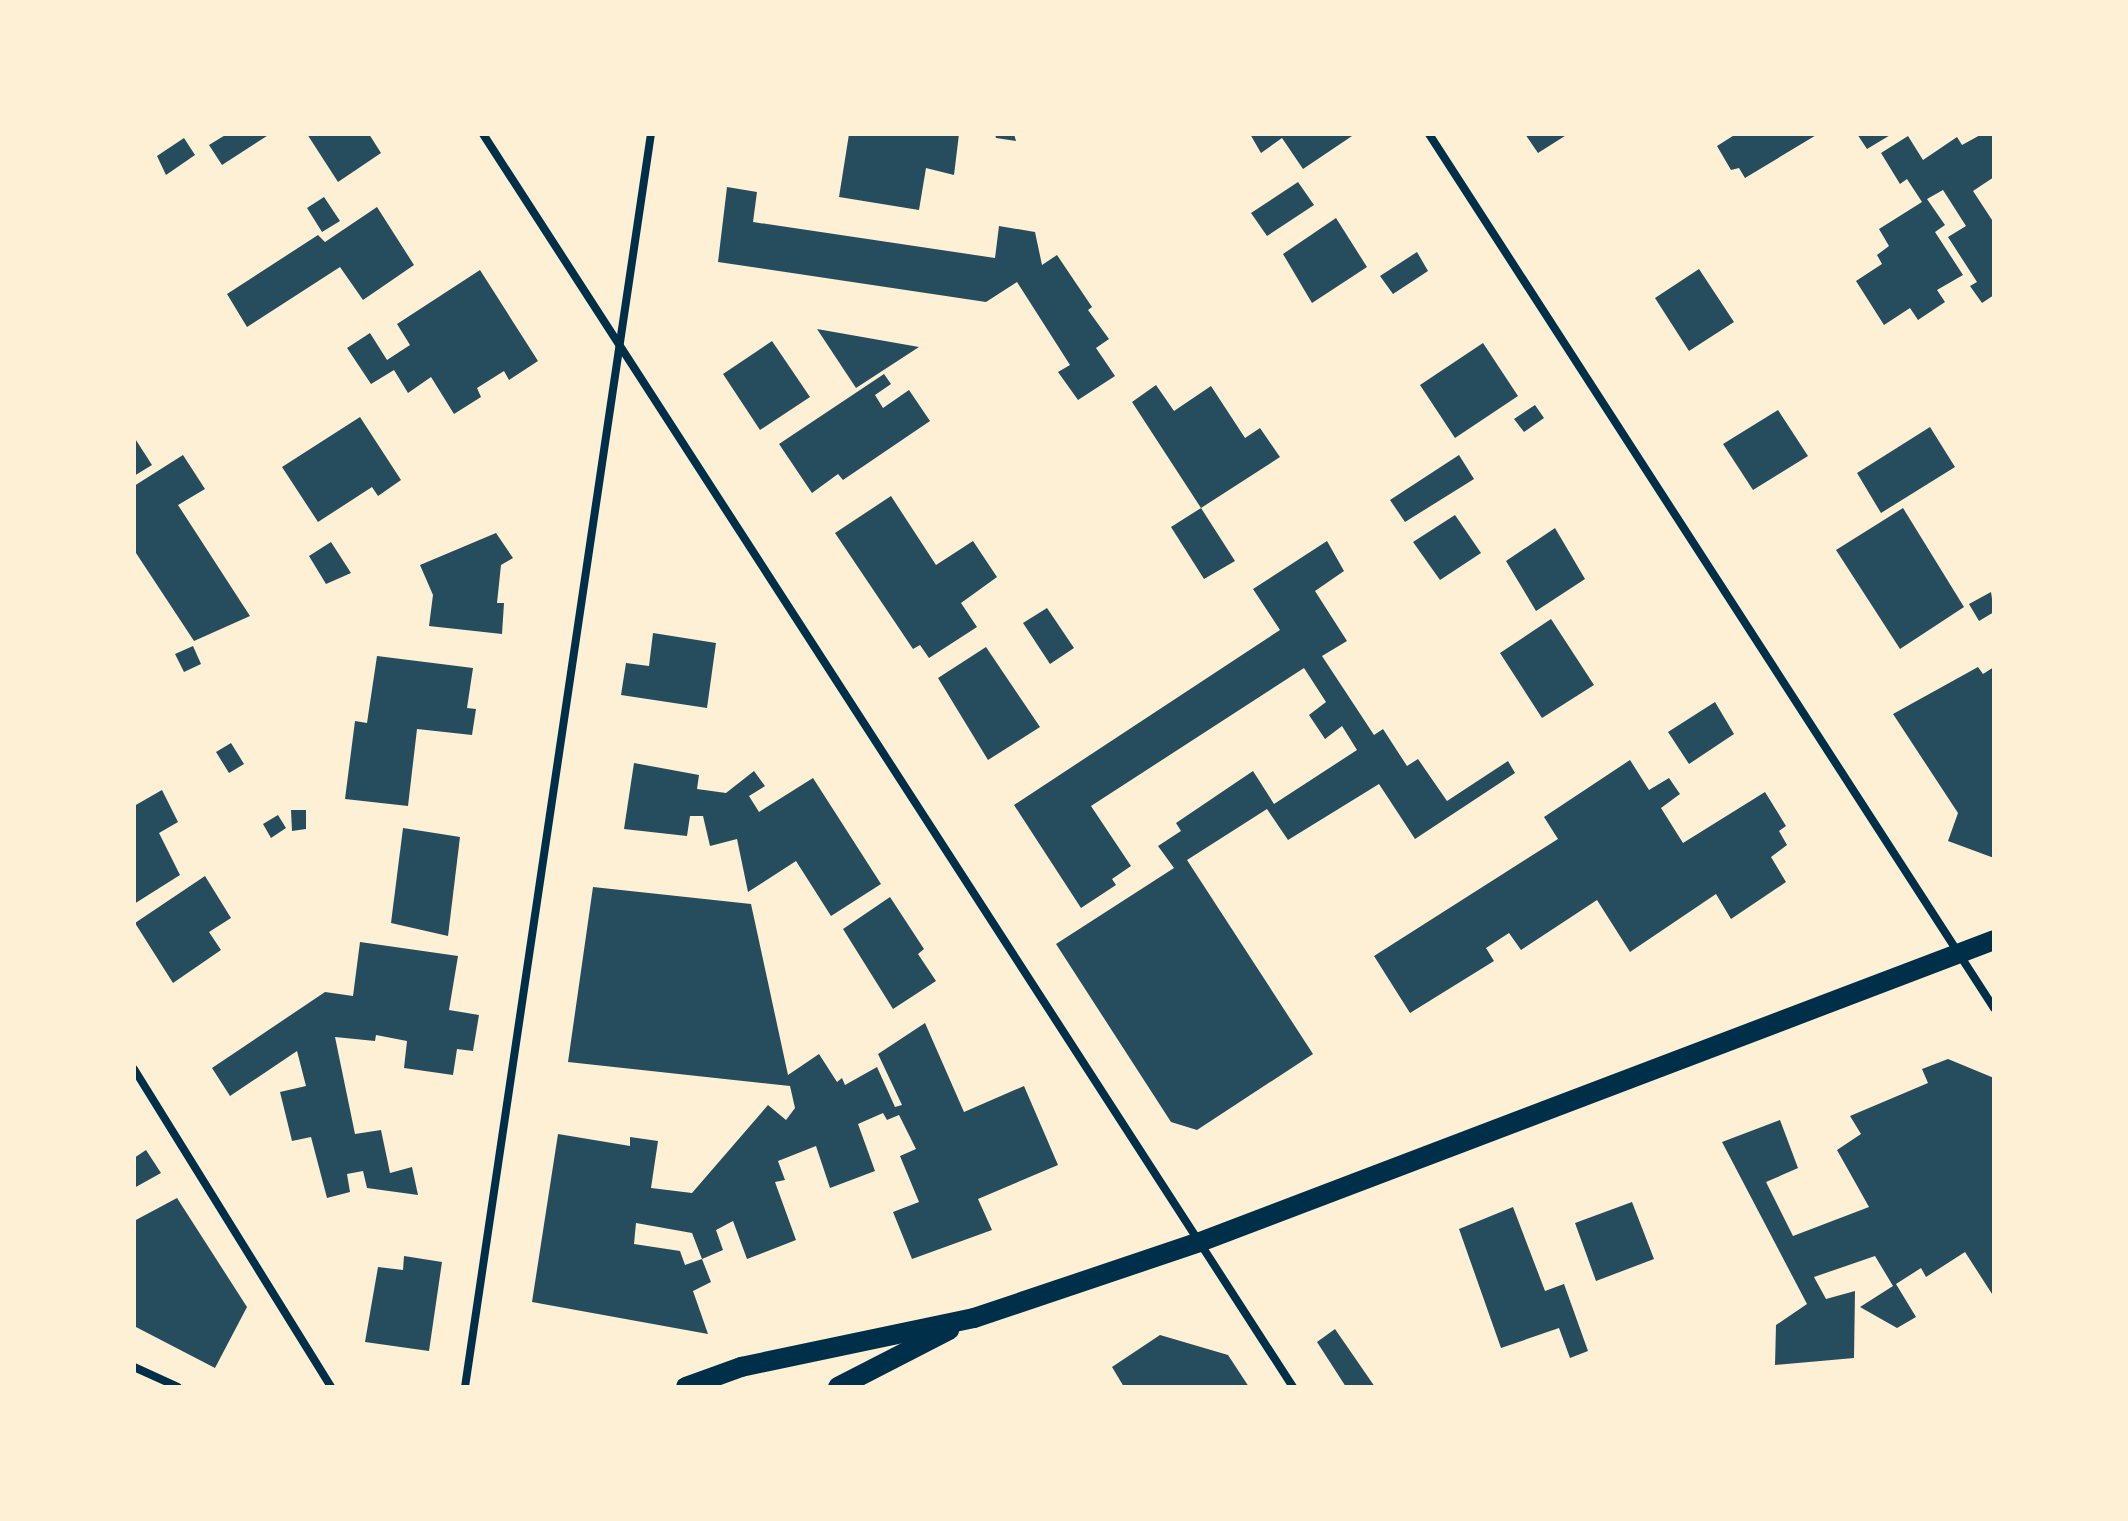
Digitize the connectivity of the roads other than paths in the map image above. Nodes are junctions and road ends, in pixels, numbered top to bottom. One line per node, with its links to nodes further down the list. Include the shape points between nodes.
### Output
1 (483, 134): 4 (street)
2 (651, 134): 4 (street)
3 (1429, 134): 6 (street)
4 (618, 345): 9 (street); 14 (street)
5 (1994, 940): 6 (main road)
6 (1958, 954): 7 (street); 9 (main road)
7 (1994, 1008)
8 (134, 1069): 13 (street)
9 (1200, 1242): 10 (main road); 17 (street)
10 (974, 1318): 15 (main road, via 741,1367); 16 (main road)
11 (134, 1367): 12 (street)
12 (178, 1387)
13 (331, 1387)
14 (465, 1387)
15 (686, 1387)
16 (838, 1387)
17 (1293, 1387)

